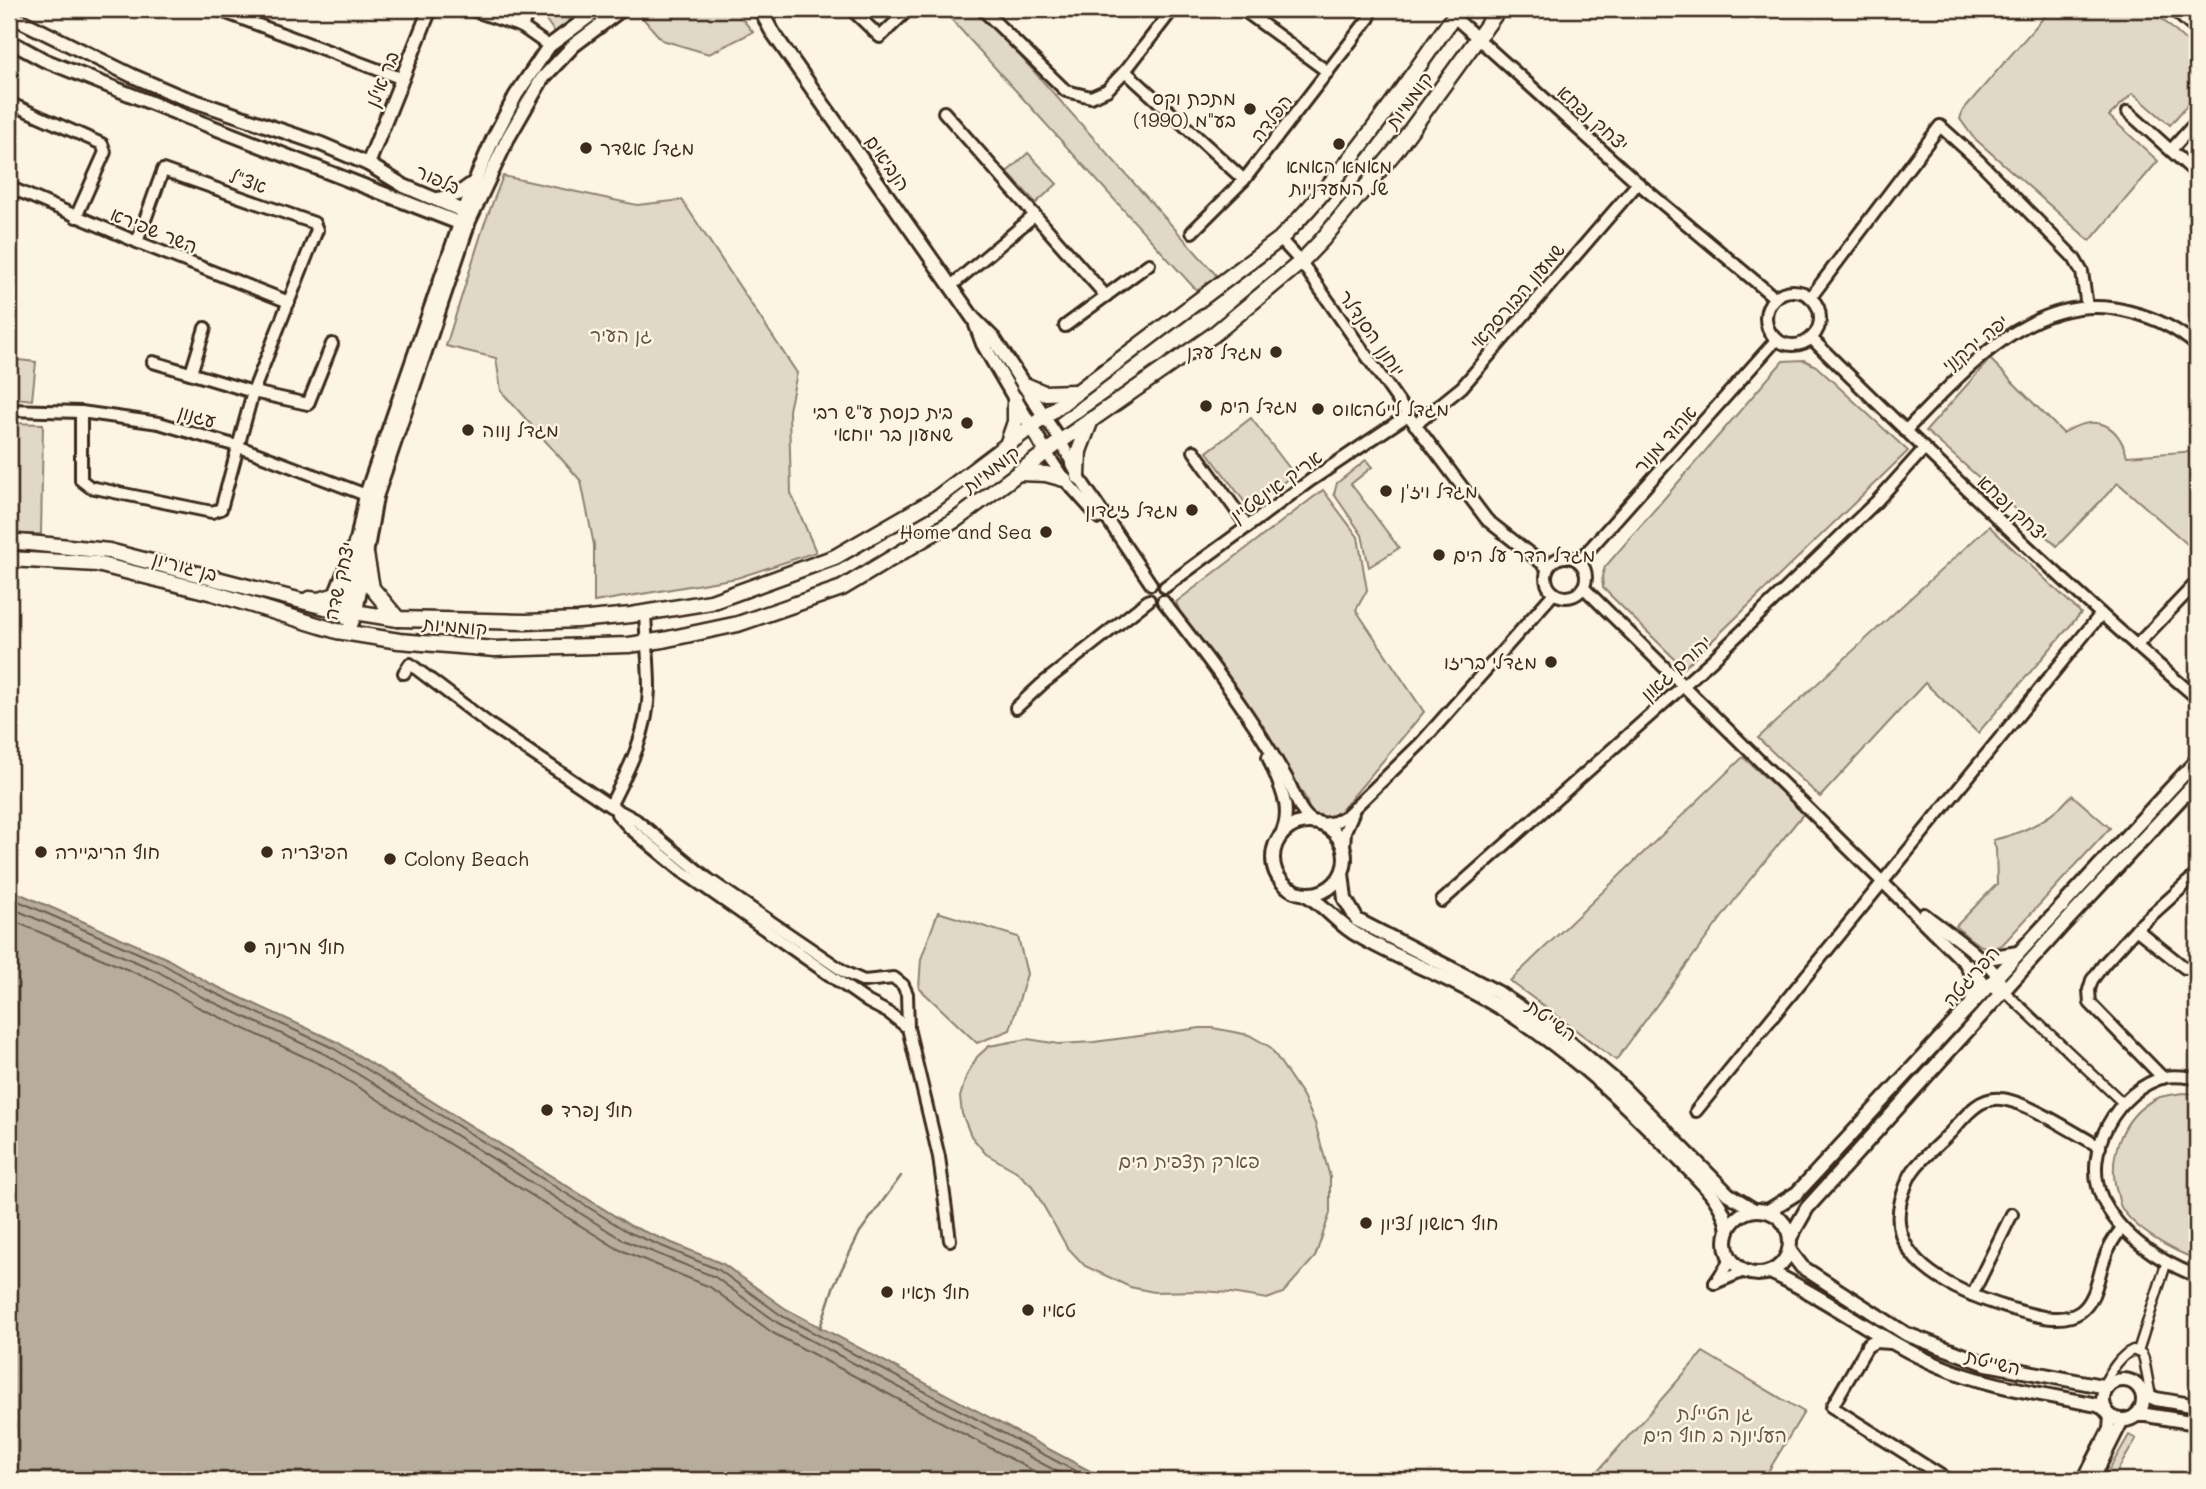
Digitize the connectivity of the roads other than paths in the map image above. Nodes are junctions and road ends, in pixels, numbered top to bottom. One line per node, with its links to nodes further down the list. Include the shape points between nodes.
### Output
1 (216, 9): 27 (street)
2 (430, 9): 27 (street, בר אילן)
3 (469, 9): 19 (street)
4 (529, 9): 19 (street)
5 (599, 9): 24 (street, יצחק שדה)
6 (622, 9): 43 (street, יצחק שדה, via 574,45 542,79)
7 (751, 9): 21 (street, הנביאים)
8 (760, 9): 21 (street, הנביאים)
9 (851, 9): 10 (street, via 880,37)
10 (909, 9)
11 (982, 9): 25 (street, via 1066,91 1091,97 1107,90)
12 (1172, 9): 25 (street)
13 (1242, 9): 26 (street)
14 (1499, 9): 22 (main road, קוממיות)
15 (2174, 9): 20 (street)
16 (1456, 13): 22 (street, יצחק נפחא); 45 (main road, קוממיות, via 1359,146)
17 (9, 15): 33 (street, בלפור, via 177,95)
18 (1369, 18): 26 (street, הפלדה)
19 (522, 26): 24 (street)
20 (2197, 29)
21 (771, 30): 50 (street, הנביאים)
22 (1478, 37): 37 (street, יצחק נפחא); 48 (main road, קוממיות, via 1397,149)
23 (9, 41): 40 (street, בלפור, via 44,60)
24 (549, 46): 36 (street, יצחק שדה, via 516,95)
25 (1125, 71): 35 (street)
26 (1328, 72): 35 (street, הפלדה)
27 (403, 79): 33 (street, בר אילן)
28 (9, 103): 42 (street, via 102,144 105,152)
29 (944, 112): 41 (street)
30 (2128, 113): 32 (street)
31 (2197, 121): 32 (street)
32 (2171, 150): 34 (street)
33 (368, 164): 39 (street, בלפור)
34 (2197, 174)
35 (1244, 180): 44 (street, הפלדה)
36 (475, 181): 39 (street, via 458,194); 43 (street, יצחק שדה)
37 (1638, 183): 53 (street, יצחק נפחא); 73 (street, שמעון הבורסקאי, via 1462,387)
38 (9, 187): 42 (street, השר שפירא)
39 (438, 200): 43 (street, בלפור)
40 (436, 213): 43 (street, בלפור); 47 (street)
41 (1035, 215): 50 (street); 51 (street)
42 (76, 217): 46 (street, השר שפירא)
43 (464, 218): 47 (street, יצחק שדה); 88 (street, יצחק שדה, via 376,497)
44 (1192, 232)
45 (1280, 239): 48 (street, יוחנן הסנדלר); 67 (main road, קוממיות)
46 (137, 242): 54 (street, השר שפירא); 54 (street, אצ"ל, via 163,170 314,223 317,230)
47 (450, 248): 84 (street, יצחק שדה)
48 (1301, 262): 72 (main road, קוממיות, via 1213,335); 73 (street, יוחנן הסנדלר)
49 (1149, 264): 51 (street)
50 (951, 286): 56 (street, הנביאים)
51 (1106, 296): 57 (street)
52 (1811, 297): 53 (street, via 1793,291); 55 (street, via 1940,126 2074,258 2082,272); 59 (street, via 1819,322)
53 (1774, 298): 60 (street, via 1766,315)
54 (289, 302): 66 (street)
55 (2087, 307): 62 (street, יפה ירקוני, via 2118,308 2152,317); 75 (street, יפה ירקוני, via 2058,311 1997,343)
56 (973, 318): 65 (street, הנביאים, via 994,339); 68 (street, הנביאים)
57 (1065, 326)
58 (205, 328): 64 (street)
59 (1811, 338): 60 (street, via 1792,345); 75 (street, יצחק נפחא)
60 (1777, 340): 90 (street, אהוד מנור)
61 (332, 344): 66 (street, via 307,404)
62 (2197, 345)
63 (153, 362): 64 (street)
64 (191, 373): 66 (street)
65 (1025, 385): 67 (main road, via 1044,393); 71 (street, הנביאים)
66 (253, 392): 78 (street)
67 (1075, 392): 71 (main road, קוממיות)
68 (1015, 399): 74 (street, הנביאים); 77 (main road, via 1015,422)
69 (9, 410): 70 (street, עגנון)
70 (81, 412): 78 (street, עגנון, via 159,423); 78 (street, via 81,480 90,486 212,512 221,509)
71 (1044, 416): 74 (main road, קוממיות); 76 (street)
72 (1091, 420): 76 (main road, קוממיות); 83 (main road)
73 (1411, 420): 85 (street, אריק אינשטיין, via 1311,480); 91 (street, יוחנן הסנדלר, via 1487,520)
74 (1031, 426): 77 (main road, קוממיות); 81 (street, הנביאים)
75 (1905, 431): 79 (street, יצחק נפחא)
76 (1061, 441): 81 (main road, קוממיות); 83 (street)
77 (1006, 444): 101 (main road, קוממיות, via 933,500 835,557 710,602)
78 (237, 446): 84 (street, עגנון)
79 (1923, 450): 102 (street, יצחק נפחא); 108 (street, יהורם גאון, via 1877,501)
80 (1194, 451): 85 (street)
81 (1046, 452): 82 (main road, קוממיות); 83 (street)
82 (1019, 473): 83 (main road); 105 (main road, קוממיות, via 957,519 842,588 738,624)
83 (1071, 477): 93 (street)
84 (366, 495): 87 (street, יצחק שדה)
85 (1248, 527): 94 (street, אריק אינשטיין)
86 (9, 541): 97 (main road, בן גוריון, via 109,551)
87 (356, 541): 97 (main road, via 337,595 319,600); 100 (street, יצחק שדה)
88 (366, 554): 100 (street, יצחק שדה); 103 (main road, via 372,589)
89 (9, 559): 104 (main road, בן גוריון, via 97,564)
90 (1579, 561): 91 (street, via 1559,558); 95 (street, via 1586,573)
91 (1548, 568): 96 (street, via 1546,582)
92 (2197, 582): 106 (street)
93 (1151, 584): 94 (street); 98 (street, via 1146,590)
94 (1165, 587): 99 (street)
95 (1583, 587): 96 (street, via 1572,596); 108 (street)
96 (1554, 593): 115 (street)
97 (278, 596): 100 (main road, בן גוריון)
98 (1149, 600): 99 (street); 110 (street)
99 (1163, 601): 111 (street)
100 (351, 612): 103 (main road, קוממיות); 104 (street, יצחק שדה)
101 (645, 613): 103 (main road, קוממיות, via 526,622); 105 (street)
102 (2101, 614): 106 (street, יצחק נפחא); 121 (street)
103 (398, 619)
104 (348, 633): 105 (main road, קוממיות, via 495,649)
105 (646, 643): 114 (street, via 649,692 643,729 633,762)
106 (2136, 646): 109 (street, יצחק נפחא)
107 (404, 673): 114 (street, via 410,664)
108 (1685, 685): 121 (street); 123 (street, יהורם גאון)
109 (2197, 698)
110 (1016, 708)
111 (1257, 728): 116 (street, via 1302,812); 117 (street, via 1287,806)
112 (2197, 760): 125 (street, הפריגטה)
113 (2197, 781): 131 (street, הפריגטה)
114 (610, 806): 132 (street, via 636,820 708,879 846,973 864,981 894,978); 134 (street, via 683,872)
115 (1354, 810): 116 (street, via 1335,822); 118 (street)
116 (1319, 823): 117 (street, via 1295,824); 118 (street, via 1332,829)
117 (1280, 836): 122 (street, via 1273,857 1276,872 1287,887)
118 (1344, 847): 119 (street)
119 (1342, 873): 122 (street, via 1325,891); 141 (street, השייטת, via 1345,899 1357,920 1497,992 1561,1035 1619,1084 1728,1194)
120 (2197, 874): 124 (street)
121 (1883, 881): 126 (street); 127 (street); 139 (street)
122 (1305, 894): 145 (street, השייטת, via 1355,934 1487,1000 1567,1054 1631,1110 1708,1190 1722,1209)
123 (1442, 901)
124 (2136, 929): 128 (street); 136 (street, via 2092,980 2090,1003)
125 (2018, 953): 126 (street); 129 (street, הפריגטה)
126 (1981, 959): 129 (street)
127 (1967, 965): 130 (street); 133 (street, via 1975,983)
128 (2185, 968)
129 (1997, 975): 130 (street, הפריגטה); 131 (street)
130 (1988, 986): 131 (street); 133 (street, הפריגטה)
131 (2004, 991): 138 (street); 147 (street, הפריגטה, via 1807,1208)
132 (907, 995): 134 (street, via 894,1009); 135 (street)
133 (1972, 1004): 142 (street, הפריגטה, via 1797,1193)
134 (879, 1008): 135 (street)
135 (908, 1028): 146 (street, via 939,1157)
136 (2163, 1078): 137 (street); 138 (street)
137 (2197, 1078)
138 (2123, 1103): 140 (street)
139 (1696, 1111)
140 (2100, 1147): 144 (street, via 2098,1186); 153 (street, via 2018,1103 2000,1099 1980,1103 1913,1172 1899,1209 1900,1234 1912,1256 1931,1273)
141 (1754, 1210): 142 (street); 145 (street, via 1741,1215)
142 (1768, 1211): 147 (street, via 1783,1221)
143 (2012, 1214): 153 (street)
144 (2122, 1228): 149 (street); 153 (street, via 2104,1258 2092,1296 2072,1317 2033,1314)
145 (1728, 1232): 148 (street)
146 (950, 1240)
147 (1790, 1244): 151 (street, via 1779,1267); 158 (street, השייטת, via 1802,1267 1906,1334 1987,1364)
148 (1731, 1259): 150 (street); 150 (street, via 1715,1283)
149 (2167, 1261): 152 (street); 157 (street)
150 (1744, 1271): 151 (street)
151 (1770, 1272): 154 (street, השייטת)
152 (2197, 1276)
153 (1972, 1295)
154 (1871, 1328): 155 (street, השייטת); 156 (street)
155 (1890, 1342): 156 (street); 161 (street, השייטת, via 1966,1376 2097,1405)
156 (1868, 1345): 163 (street, via 1832,1407)
157 (2138, 1351): 158 (street, via 2128,1351 2111,1370); 159 (street, via 2144,1359)
158 (2105, 1387): 159 (street, via 2125,1379); 161 (street, via 2102,1399)
159 (2146, 1395): 160 (street); 161 (street, via 2143,1404)
160 (2197, 1406)
161 (2119, 1415): 162 (street, השייטת); 164 (street); 165 (street)
162 (2197, 1423)
163 (1948, 1480)
164 (2083, 1480)
165 (2093, 1480)

